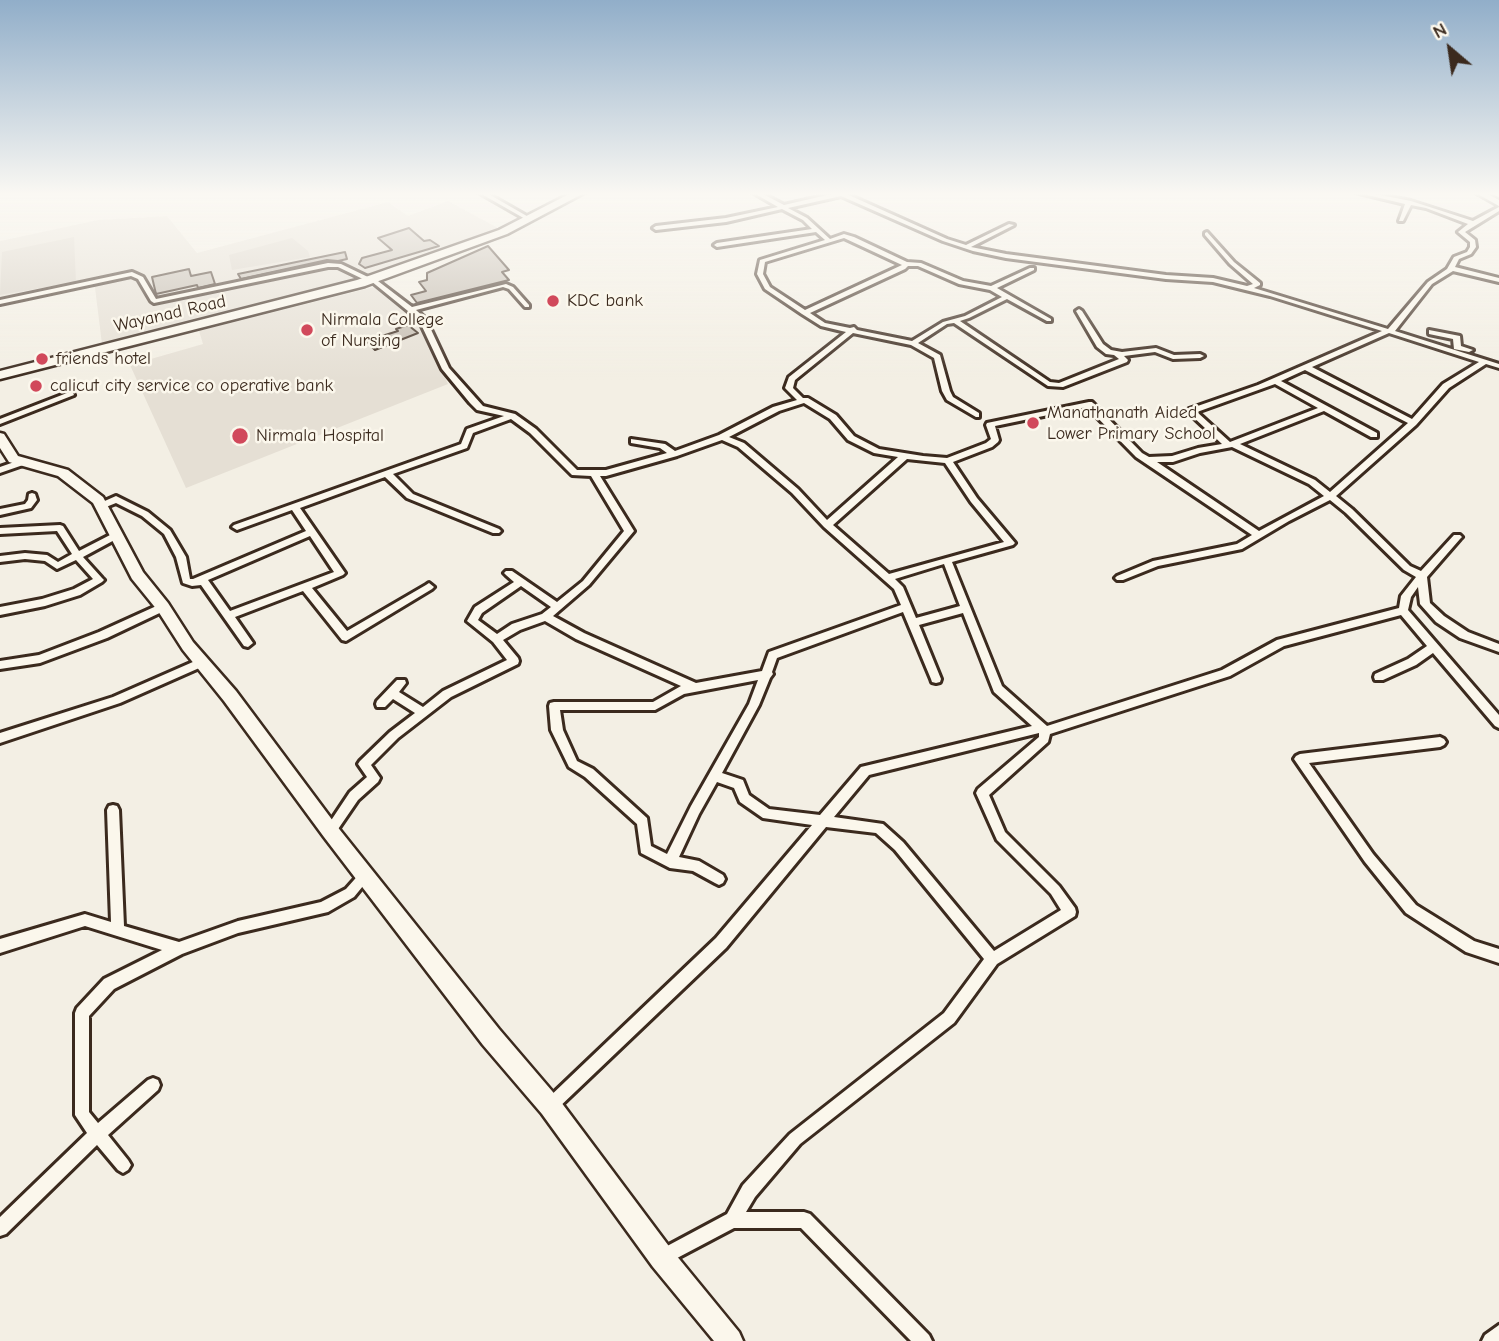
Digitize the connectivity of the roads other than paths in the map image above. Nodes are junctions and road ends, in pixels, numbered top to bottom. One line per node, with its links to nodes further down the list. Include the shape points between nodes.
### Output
1 (442, 255): 10 (highway, Wayanad Road)
2 (785, 255): 19 (street, via 762,261 760,274 767,288)
3 (886, 255): 7 (street)
4 (1000, 255): 13 (street)
5 (1225, 255): 13 (street, via 1258,284)
6 (1465, 255): 8 (street)
7 (906, 264): 12 (street, via 919,264 961,283); 19 (street)
8 (1450, 268): 11 (street); 23 (street, via 1430,283)
9 (1032, 269): 12 (street)
10 (371, 279): 15 (street, via 328,265 154,302 141,278 132,274); 17 (street); 32 (highway, Wayanad Road)
11 (1499, 281)
12 (992, 288): 14 (street)
13 (1248, 288): 23 (street)
14 (1007, 297): 20 (street); 21 (street)
15 (0, 302)
16 (527, 306): 17 (street, via 504,285)
17 (413, 309): 38 (street, via 446,369 473,401 480,408)
18 (1079, 311): 26 (street, via 1100,345)
19 (804, 313): 22 (street, via 824,325)
20 (954, 320): 25 (street); 26 (street, via 1048,384 1060,385 1124,360)
21 (1049, 320)
22 (854, 329): 25 (street); 35 (street, via 792,379 789,388)
23 (1390, 332): 29 (street); 31 (street)
24 (1432, 332): 28 (street, via 1457,338 1457,347)
25 (913, 343): 37 (street, via 937,357 950,398)
26 (1117, 354): 27 (street, via 1156,350 1172,357)
27 (1200, 356)
28 (1499, 359)
29 (1485, 362): 30 (street); 40 (street, via 1446,386)
30 (1499, 366)
31 (1305, 368): 33 (street); 40 (street)
32 (0, 375)
33 (1275, 381): 36 (street); 45 (street, via 1192,411)
34 (70, 395): 39 (street)
35 (802, 401): 43 (street); 47 (street, via 833,417 851,438 877,451)
36 (1325, 408): 41 (street); 45 (street)
37 (976, 415)
38 (512, 416): 52 (street, via 575,473); 53 (street, via 470,431 464,446)
39 (0, 422)
40 (1413, 423): 55 (street)
41 (1374, 435)
42 (0, 437): 50 (street)
43 (722, 437): 46 (street); 59 (street, via 741,445)
44 (634, 441): 46 (street, via 662,446)
45 (1231, 444): 48 (street, via 1173,459); 55 (street, via 1312,482)
46 (674, 454): 52 (street)
47 (905, 456): 49 (street); 59 (street)
48 (1148, 460): 49 (street, via 1089,404 990,425 995,440); 65 (street)
49 (948, 461): 69 (street, via 1010,543)
50 (20, 463): 51 (street); 56 (street, via 63,473)
51 (0, 470)
52 (594, 473): 78 (street, via 629,531 586,583)
53 (387, 474): 57 (street); 62 (street, via 410,495)
54 (32, 496): 58 (street, via 28,506)
55 (1331, 496): 65 (street); 71 (street, via 1407,568)
56 (101, 506): 64 (street); 75 (street, via 116,499 167,532 181,557 186,581)
57 (294, 506): 60 (street); 63 (street)
58 (0, 512)
59 (827, 525): 72 (street)
60 (237, 527)
61 (0, 531): 67 (street, via 60,528)
62 (496, 531)
63 (312, 532): 75 (street); 76 (street, via 340,573)
64 (117, 535): 67 (street); 79 (street, via 137,575)
65 (1259, 536): 73 (street, via 1239,547 1156,563)
66 (1457, 537): 71 (street)
67 (78, 557): 68 (street, via 57,566 47,558); 82 (street, via 99,580 42,603)
68 (0, 559)
69 (947, 560): 72 (street); 81 (street)
70 (509, 573): 74 (street)
71 (1422, 576): 83 (street, via 1406,596); 90 (street, via 1425,604 1440,619 1464,635)
72 (888, 578): 80 (street)
73 (1120, 578)
74 (521, 582): 78 (street); 87 (street, via 478,610 472,621)
75 (192, 583): 84 (street, via 204,581)
76 (305, 586): 77 (street, via 346,637); 84 (street)
77 (429, 587)
78 (556, 606): 85 (street)
79 (163, 607): 91 (street); 92 (street, via 40,659)
80 (907, 607): 86 (street); 93 (street, via 773,654)
81 (966, 608): 86 (street); 102 (street, via 998,689)
82 (0, 611)
83 (1403, 611): 89 (street); 102 (street, via 1280,643 1226,673)
84 (228, 617): 88 (street)
85 (545, 617): 87 (street); 97 (street)
86 (913, 623): 95 (street)
87 (497, 639): 100 (street, via 514,661)
88 (248, 643)
89 (1433, 647): 94 (street); 101 (street)
90 (1499, 648)
91 (202, 662): 103 (street, via 116,700); 108 (street)
92 (0, 665)
93 (768, 674): 97 (street); 105 (street)
94 (1379, 677)
95 (936, 679)
96 (401, 684): 98 (street)
97 (694, 687): 109 (street, via 655,706 554,706 557,730 573,764 590,772 643,822 645,849)
98 (392, 693): 99 (street); 100 (street)
99 (381, 704)
100 (421, 711): 108 (street, via 364,764 374,778 354,796)
101 (1499, 723)
102 (1043, 729): 107 (street, via 865,771); 116 (street, via 1044,739 982,793 1001,836 1055,890 1070,912)
103 (0, 738)
104 (1440, 742): 115 (street, via 1300,759 1369,858 1411,908 1472,947)
105 (714, 776): 107 (street, via 739,784 744,798 767,814); 109 (street)
106 (113, 810): 112 (street)
107 (822, 822): 116 (street, via 879,828); 118 (street, via 721,943)
108 (330, 831): 110 (street)
109 (670, 862): 111 (street, via 695,865)
110 (366, 875): 114 (street, via 350,893 323,908 238,927); 118 (street)
111 (719, 879)
112 (118, 930): 113 (street, via 85,919); 114 (street)
113 (0, 946)
114 (179, 949): 119 (street, via 109,984 82,1013 82,1115)
115 (1499, 956)
116 (992, 959): 121 (street, via 949,1018 795,1139 749,1191)
117 (153, 1085): 119 (street)
118 (550, 1106): 123 (street)
119 (97, 1133): 120 (street); 122 (street)
120 (123, 1165)
121 (733, 1220): 123 (street); 126 (street, via 804,1220)
122 (1, 1225)
123 (662, 1258): 125 (street)
124 (1499, 1334): 127 (street)
125 (730, 1341)
126 (923, 1341)
127 (1492, 1341)

